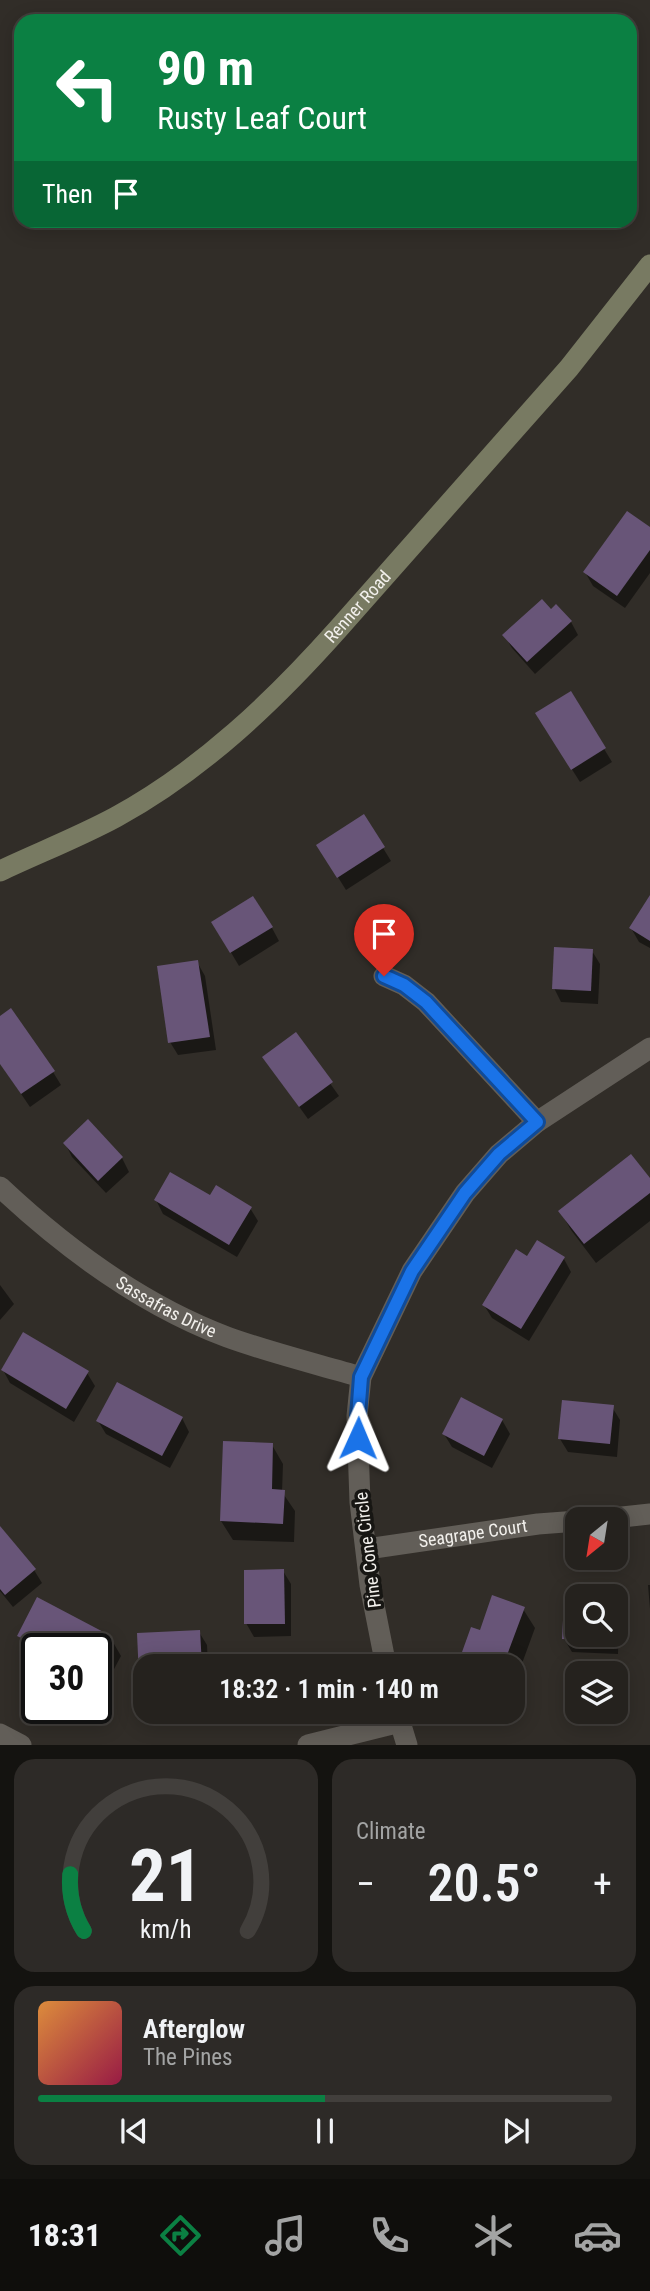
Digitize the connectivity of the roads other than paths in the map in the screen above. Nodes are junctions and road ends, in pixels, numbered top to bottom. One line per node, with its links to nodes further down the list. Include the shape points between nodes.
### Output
1 (650, 265): 2 (street, Renner Road, via 569,368 332,637 236,732 116,817)
2 (0, 871)
3 (384, 976): 5 (street, via 426,1002)
4 (650, 1048): 5 (street, Pine Cone Circle)
5 (537, 1122): 7 (street, Pine Cone Circle, via 499,1154 444,1222 412,1271)
6 (0, 1187): 7 (street, Sassafras Drive, via 88,1261 155,1303 226,1336)
7 (361, 1377): 11 (street, Pine Cone Circle, via 360,1502)
8 (650, 1514): 9 (street)
9 (628, 1516)
10 (565, 1522): 11 (street, Seagrape Court)
11 (367, 1549): 12 (street, Pine Cone Circle)
12 (384, 1654)
13 (376, 1724): 17 (street)
14 (401, 1724): 18 (street)
15 (0, 1734): 16 (street)
16 (21, 1745)
17 (308, 1745)
18 (407, 1745)

